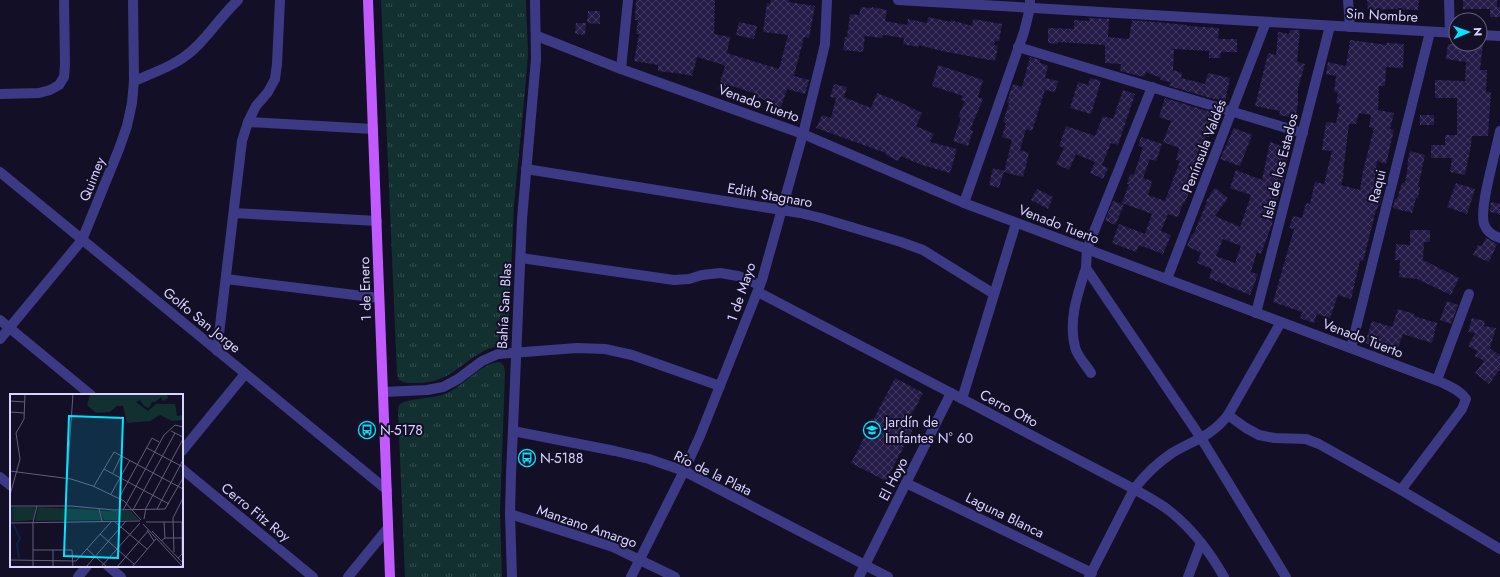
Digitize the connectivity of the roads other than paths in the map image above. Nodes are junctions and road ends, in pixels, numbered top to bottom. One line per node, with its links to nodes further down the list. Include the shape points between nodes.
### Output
1 (64, 0): 26 (street, via 65,65 64,77 59,85 39,93)
2 (133, 0): 24 (street, Quimey)
3 (238, 0): 24 (street, via 181,59)
4 (280, 0): 28 (street, via 275,79)
5 (368, 0): 29 (main road, 1 de Enero)
6 (535, 0): 20 (street, Bahía San Blas)
7 (628, 0): 23 (street)
8 (827, 0): 32 (street, 1 de Mayo, via 822,55)
9 (898, 0): 12 (street, Sin Nombre)
10 (1348, 0): 16 (street)
11 (1449, 0): 13 (street)
12 (1030, 4): 14 (street, Sin Nombre); 22 (street)
13 (1450, 12)
14 (1266, 22): 15 (street, Sin Nombre); 27 (street, Península Valdés)
15 (1330, 26): 16 (street, Sin Nombre); 31 (street, Isla de los Estados)
16 (1350, 27): 17 (street, Sin Nombre)
17 (1430, 32): 18 (street, Sin Nombre); 56 (street, Raqui)
18 (1448, 33)
19 (1488, 35): 21 (street)
20 (537, 36): 23 (street, Venado Tuerto); 33 (street, Bahía San Blas)
21 (1500, 36)
22 (1018, 47): 25 (street); 35 (street)
23 (621, 69): 32 (street, Venado Tuerto)
24 (134, 81): 41 (street, Quimey, via 127,126)
25 (1152, 87): 27 (street); 42 (street)
26 (0, 94)
27 (1232, 111): 31 (street); 46 (street, Península Valdés)
28 (248, 122): 29 (street); 37 (street, via 242,141)
29 (373, 129): 38 (main road, 1 de Enero)
30 (1500, 132): 40 (street, via 1483,216 1488,232)
31 (1303, 133): 51 (street, Isla de los Estados)
32 (803, 134): 35 (street, Venado Tuerto); 36 (street, 1 de Mayo)
33 (526, 169): 36 (street, Edith Stagnaro); 43 (street, Bahía San Blas)
34 (0, 172): 41 (street, Golfo San Jorge)
35 (964, 203): 39 (street, Venado Tuerto)
36 (781, 210): 47 (street, 1 de Mayo); 48 (street, Edith Stagnaro, via 821,218 922,250)
37 (234, 213): 38 (street); 45 (street)
38 (376, 221): 50 (main road, 1 de Enero)
39 (1016, 223): 42 (street, Venado Tuerto); 48 (street)
40 (1500, 238)
41 (82, 240): 54 (street, Quimey); 57 (street, Golfo San Jorge)
42 (1087, 249): 44 (street); 46 (street, Venado Tuerto)
43 (521, 258): 47 (street, Cerro Otto, via 674,280 720,273 738,276); 58 (street, Bahía San Blas)
44 (1086, 268): 59 (street, via 1074,307 1074,330 1075,347); 69 (street)
45 (226, 279): 50 (street); 57 (street)
46 (1167, 280): 51 (street, Venado Tuerto)
47 (759, 288): 62 (street, 1 de Mayo); 64 (street, Cerro Otto)
48 (994, 294): 66 (street)
49 (1469, 294): 61 (street)
50 (379, 298): 63 (main road, 1 de Enero)
51 (1256, 313): 53 (street, Venado Tuerto)
52 (0, 320): 54 (street)
53 (1281, 322): 56 (street, Venado Tuerto); 67 (street)
54 (9, 328): 55 (street, Quimey); 65 (street)
55 (0, 339)
56 (1351, 348): 61 (street, Venado Tuerto)
57 (217, 350): 60 (street, Golfo San Jorge)
58 (516, 352): 62 (street, via 605,349 632,355); 63 (street, via 490,357 443,387); 68 (street, Bahía San Blas)
59 (1091, 373)
60 (245, 374): 70 (street); 77 (street, Golfo San Jorge)
61 (1437, 380): 78 (street, Venado Tuerto, via 1466,399 1462,409)
62 (720, 386): 72 (street, 1 de Mayo)
63 (383, 392): 77 (main road, 1 de Enero)
64 (951, 393): 66 (street, Cerro Otto); 74 (street, El Hoyo)
65 (90, 394)
66 (962, 399): 76 (street, Cerro Otto)
67 (1228, 415): 69 (street, via 1220,425); 78 (street, via 1259,436 1306,439 1319,444)
68 (513, 431): 72 (street, Río de la Plata, via 615,451); 79 (street, Bahía San Blas)
69 (1202, 438): 76 (street, via 1157,463); 100 (street)
70 (183, 450)
71 (183, 471): 90 (street, Cerro Fitz Roy)
72 (684, 471): 83 (street, 1 de Mayo); 84 (street, Río de la Plata)
73 (0, 478): 75 (street)
74 (906, 483): 84 (street, El Hoyo); 87 (street, Laguna Blanca)
75 (10, 485)
76 (1134, 489): 81 (street, Cerro Otto, via 1170,511 1188,526); 87 (street)
77 (387, 490): 80 (main road, 1 de Enero)
78 (1401, 490): 82 (street)
79 (510, 514): 83 (street, Manzano Amargo, via 613,547); 93 (street, Bahía San Blas)
80 (388, 528): 91 (street); 92 (main road, 1 de Enero)
81 (1202, 543): 98 (street); 99 (street, Cerro Otto)
82 (1500, 549)
83 (640, 559): 94 (street, 1 de Mayo); 95 (street, Manzano Amargo)
84 (865, 565): 96 (street, El Hoyo); 97 (street, Río de la Plata)
85 (86, 567): 88 (street)
86 (109, 567): 89 (street)
87 (1090, 575)
88 (78, 577)
89 (121, 577)
90 (313, 577)
91 (348, 577)
92 (390, 577)
93 (512, 577)
94 (630, 577)
95 (675, 577)
96 (859, 577)
97 (888, 577)
98 (1188, 577)
99 (1224, 577)
100 (1286, 577)

